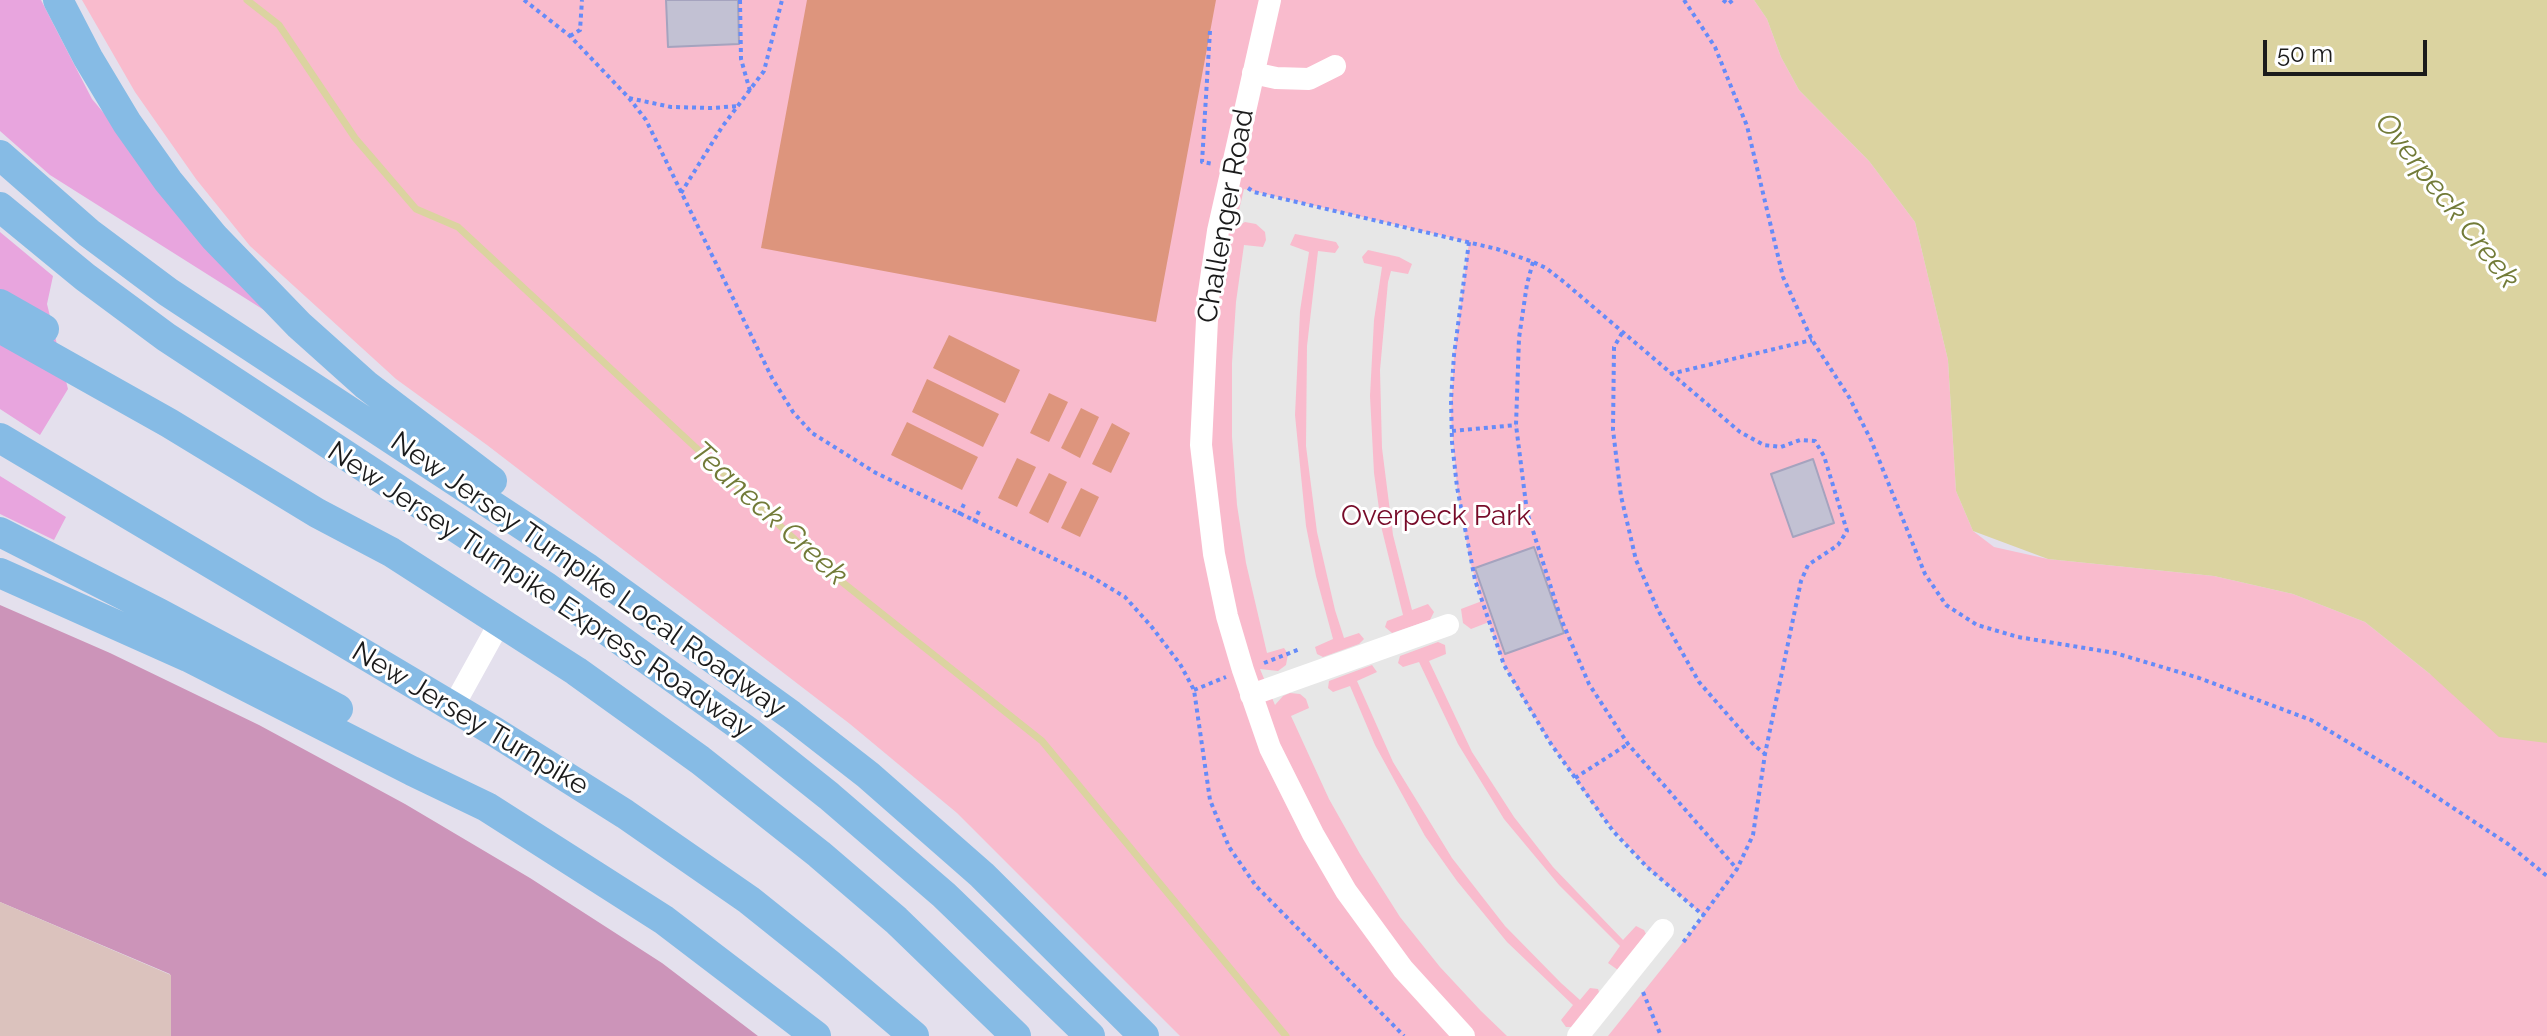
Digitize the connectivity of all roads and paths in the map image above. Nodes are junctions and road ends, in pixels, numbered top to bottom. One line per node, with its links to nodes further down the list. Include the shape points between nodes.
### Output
1 (58, 0): 37 (highway, via 127,123 168,181 240,265 342,364 488,477)
2 (524, 0): 11 (path)
3 (582, 0): 11 (path, via 580,30)
4 (740, 0): 14 (path, via 741,59)
5 (782, 0): 14 (path, via 764,71)
6 (1270, 0): 13 (street, Challenger Road)
7 (1684, 0): 26 (path, via 1733,87 1783,277)
8 (1723, 0): 9 (path)
9 (1733, 0)
10 (1210, 31): 18 (path, via 1202,162)
11 (570, 36): 15 (path)
12 (1335, 66): 13 (street, via 1309,79)
13 (1253, 73): 18 (street, Challenger Road)
14 (750, 91): 16 (path)
15 (629, 98): 16 (path, via 671,107); 19 (path, via 646,120)
16 (738, 106): 19 (path)
17 (0, 155): 37 (highway, New Jersey Turnpike Local Roadway, via 89,233 168,292)
18 (1233, 168): 21 (path, via 1249,172 1245,183 1254,192); 41 (street, Challenger Road, via 1208,299 1201,445 1214,554)
19 (681, 193): 33 (path, via 793,412 835,450)
20 (0, 207): 58 (highway, New Jersey Turnpike Express Roadway, via 166,337 576,607 760,741 944,895)
21 (1469, 242): 22 (path); 29 (path, via 1454,355)
22 (1533, 262): 25 (path); 28 (path, via 1519,338)
23 (0, 304): 36 (highway, via 328,497)
24 (0, 328): 36 (highway)
25 (1622, 333): 27 (path); 44 (path, via 1614,347 1613,430 1636,560 1699,682)
26 (1812, 340): 27 (path); 48 (path, via 1871,440 1925,574 1961,617 2018,637 2115,653 2311,720 2508,844)
27 (1670, 374): 44 (path, via 1740,432 1764,445 1815,441 1847,531 1838,545 1808,565 1801,581)
28 (1516, 425): 29 (path); 43 (path, via 1527,512 1561,619 1589,684)
29 (1452, 431): 45 (path, via 1472,571 1504,665)
30 (0, 438): 42 (highway, New Jersey Turnpike)
31 (964, 504): 33 (path)
32 (979, 511): 34 (path)
33 (959, 515): 34 (path)
34 (974, 522): 60 (path, via 1090,576 1125,597 1151,626 1194,690 1210,800 1229,847 1256,886)
35 (0, 532): 46 (highway, via 424,757)
36 (391, 552): 39 (highway)
37 (565, 553): 59 (highway, New Jersey Turnpike Local Roadway, via 740,676 868,775 982,875)
38 (0, 573): 46 (highway, via 201,663)
39 (500, 622): 42 (street); 57 (highway, via 615,699 780,822 896,920)
40 (1448, 625): 41 (street)
41 (1251, 695): 61 (street, Challenger Road, via 1270,748 1346,891 1403,969)
42 (453, 707): 56 (highway, New Jersey Turnpike, via 709,870)
43 (1628, 744): 45 (path); 47 (path)
44 (1765, 754): 47 (path, via 1753,835)
45 (1575, 778): 49 (path, via 1613,831)
46 (487, 807): 55 (highway, via 664,920)
47 (1737, 869): 49 (path)
48 (2547, 876)
49 (1704, 916): 51 (path)
50 (1663, 930): 62 (street)
51 (1675, 953)
52 (1650, 983): 53 (path)
53 (1643, 992): 54 (path); 63 (path)
54 (1635, 1002)
55 (816, 1036)
56 (914, 1036)
57 (1016, 1036)
58 (1090, 1036)
59 (1144, 1036)
60 (1404, 1036)
61 (1464, 1036)
62 (1578, 1036)
63 (1661, 1036)

